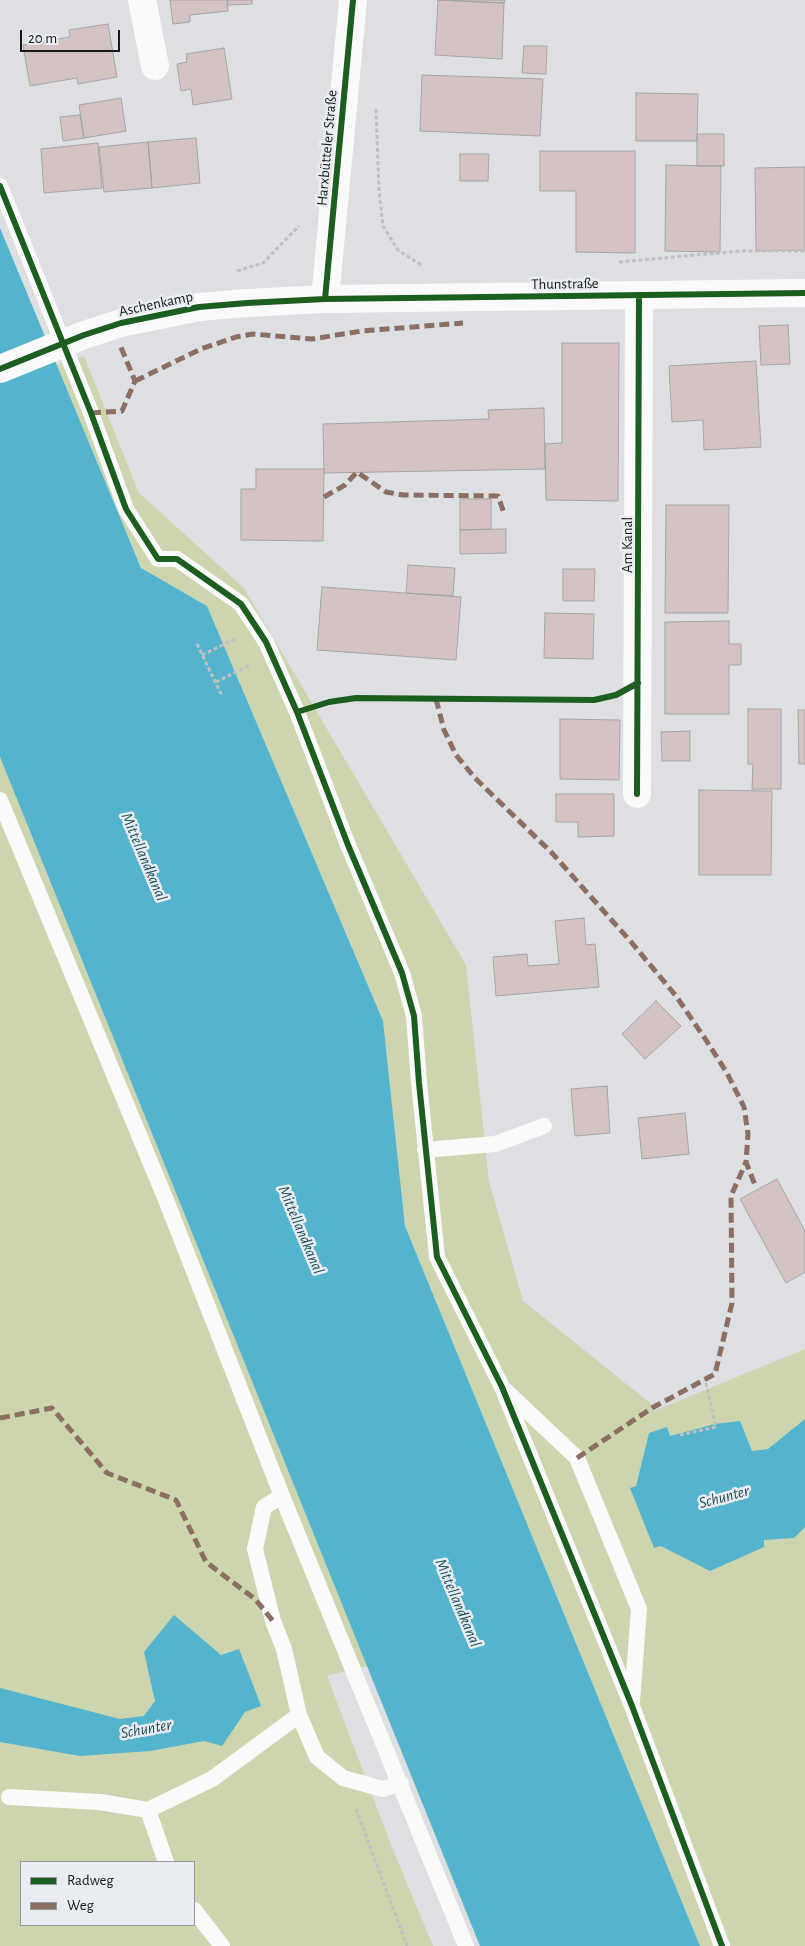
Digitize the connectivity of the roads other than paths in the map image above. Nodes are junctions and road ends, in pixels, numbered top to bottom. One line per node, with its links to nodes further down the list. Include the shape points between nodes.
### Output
1 (142, 0): 3 (street)
2 (353, 0): 7 (street, Harxbütteler Straße)
3 (155, 66)
4 (0, 186): 12 (lane, via 92,413 126,509 158,559 177,559 241,604 255,621 278,668 402,973 414,1016)
5 (805, 293): 6 (street, Thunstraße)
6 (639, 295): 7 (street, Thunstraße); 9 (street, Am Kanal)
7 (325, 299): 8 (street, Aschenkamp, via 199,307 130,321 84,335)
8 (0, 369)
9 (638, 794)
10 (0, 800): 14 (lane, via 166,1200)
11 (544, 1126): 12 (lane, via 495,1144)
12 (425, 1150): 13 (lane, via 437,1257)
13 (502, 1387): 15 (lane); 15 (lane, via 577,1458 636,1600 639,1609)
14 (282, 1496): 16 (lane, via 264,1506 255,1549); 17 (lane)
15 (632, 1706): 24 (lane)
16 (299, 1715): 17 (lane, via 317,1756 343,1778 383,1789); 19 (lane, via 212,1779)
17 (401, 1783): 23 (lane)
18 (9, 1797): 19 (lane, via 100,1802)
19 (148, 1810): 20 (lane)
20 (166, 1861)
21 (195, 1911): 22 (lane)
22 (222, 1946)
23 (466, 1946)
24 (722, 1946)

